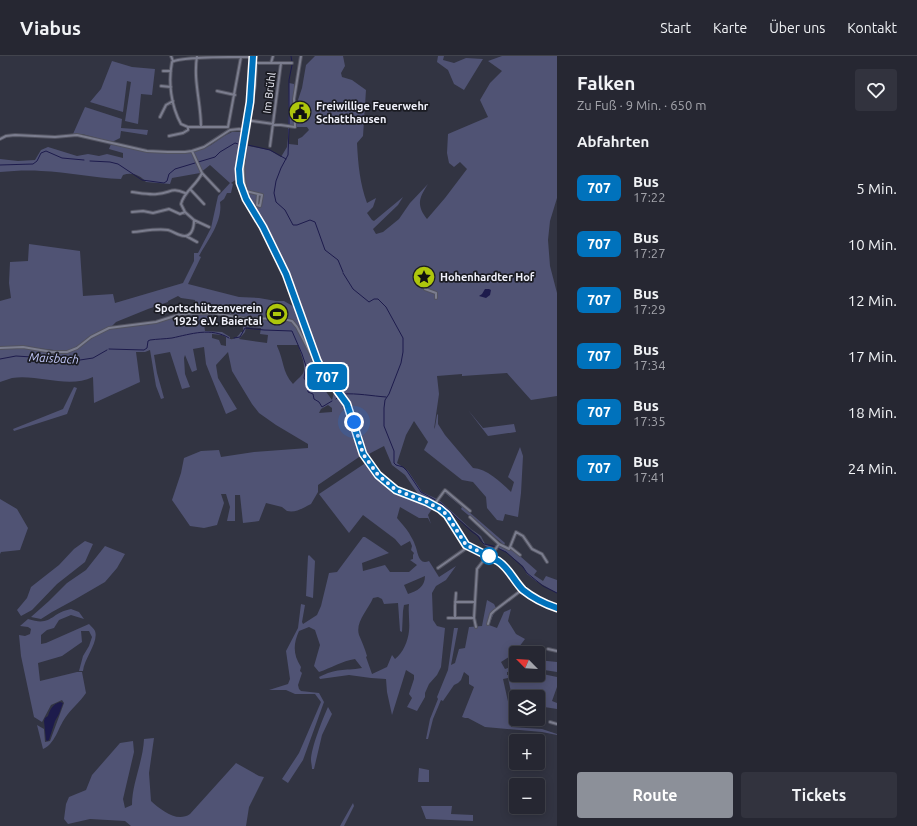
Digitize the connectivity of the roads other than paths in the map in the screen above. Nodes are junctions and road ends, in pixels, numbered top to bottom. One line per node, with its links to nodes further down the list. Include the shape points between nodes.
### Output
1 (172, 56): 8 (street)
2 (224, 56): 6 (street); 7 (street)
3 (253, 56): 7 (street); 9 (main road)
4 (273, 56): 10 (street)
5 (300, 56): 22 (street, via 294,99 295,127)
6 (196, 57): 8 (street); 24 (street, via 195,77)
7 (241, 57): 18 (street)
8 (173, 61): 14 (street)
9 (254, 63): 10 (street, Im Brühl); 21 (main road)
10 (271, 63): 11 (street, Im Brühl)
11 (281, 63): 12 (street, Im Brühl); 22 (street, Im Brühl)
12 (292, 63)
13 (163, 71): 14 (street)
14 (171, 71): 16 (street)
15 (162, 86): 16 (street)
16 (171, 87): 19 (street)
17 (217, 91): 18 (street)
18 (235, 95): 25 (street)
19 (173, 101): 20 (street, via 166,105); 23 (street, via 181,124)
20 (160, 117)
21 (248, 121): 22 (street, Im Brühl); 27 (main road); 37 (street, via 243,179 246,191)
22 (274, 124): 30 (street, Im Brühl)
23 (188, 127): 24 (street); 28 (street, via 183,133)
24 (201, 127): 25 (street)
25 (228, 127): 26 (street)
26 (230, 130): 27 (street); 31 (street, via 204,147)
27 (244, 130): 49 (main road, via 239,169 243,193 286,274)
28 (169, 136)
29 (0, 139): 31 (street, via 15,135 55,138 79,135 141,150)
30 (270, 146)
31 (192, 151): 32 (street)
32 (202, 173): 33 (street); 34 (street)
33 (190, 189): 36 (street); 38 (street)
34 (219, 191)
35 (132, 192): 36 (street, via 157,194 171,190)
36 (185, 193): 40 (street, via 181,204)
37 (258, 194): 37 (street, via 257,204 260,206 262,195)
38 (204, 204)
39 (132, 212): 40 (street, via 153,213 169,209 180,214)
40 (185, 212): 41 (street)
41 (194, 220): 42 (street); 44 (street, via 194,228)
42 (209, 226)
43 (133, 232): 44 (street, via 169,230)
44 (186, 236): 45 (street)
45 (197, 242)
46 (426, 289): 47 (street, via 436,293)
47 (436, 298)
48 (0, 348): 49 (street, via 23,347 67,352 110,328 156,322 184,314 212,313 292,321 314,360)
49 (317, 360): 50 (main road, via 347,404 362,451 378,475 396,490)
50 (434, 505): 51 (street, via 445,490); 54 (main road, via 447,515)
51 (470, 511)
52 (470, 517): 53 (street)
53 (498, 544): 55 (street); 57 (street)
54 (468, 547): 57 (main road); 59 (street)
55 (510, 548): 56 (street); 58 (street, via 516,532 523,536 532,549 542,554)
56 (520, 555)
57 (490, 557): 60 (main road, via 502,563); 63 (street, via 484,560 476,571)
58 (547, 562)
59 (438, 568)
60 (523, 589): 64 (main road); 68 (street, via 491,614)
61 (456, 593): 62 (street)
62 (455, 602): 63 (street); 66 (street)
63 (476, 602): 67 (street)
64 (557, 608)
65 (448, 618): 66 (street)
66 (455, 618): 67 (street)
67 (474, 618): 69 (street)
68 (488, 624)
69 (476, 627)
70 (548, 649): 71 (street)
71 (557, 651)
72 (550, 722): 73 (street)
73 (557, 724)

